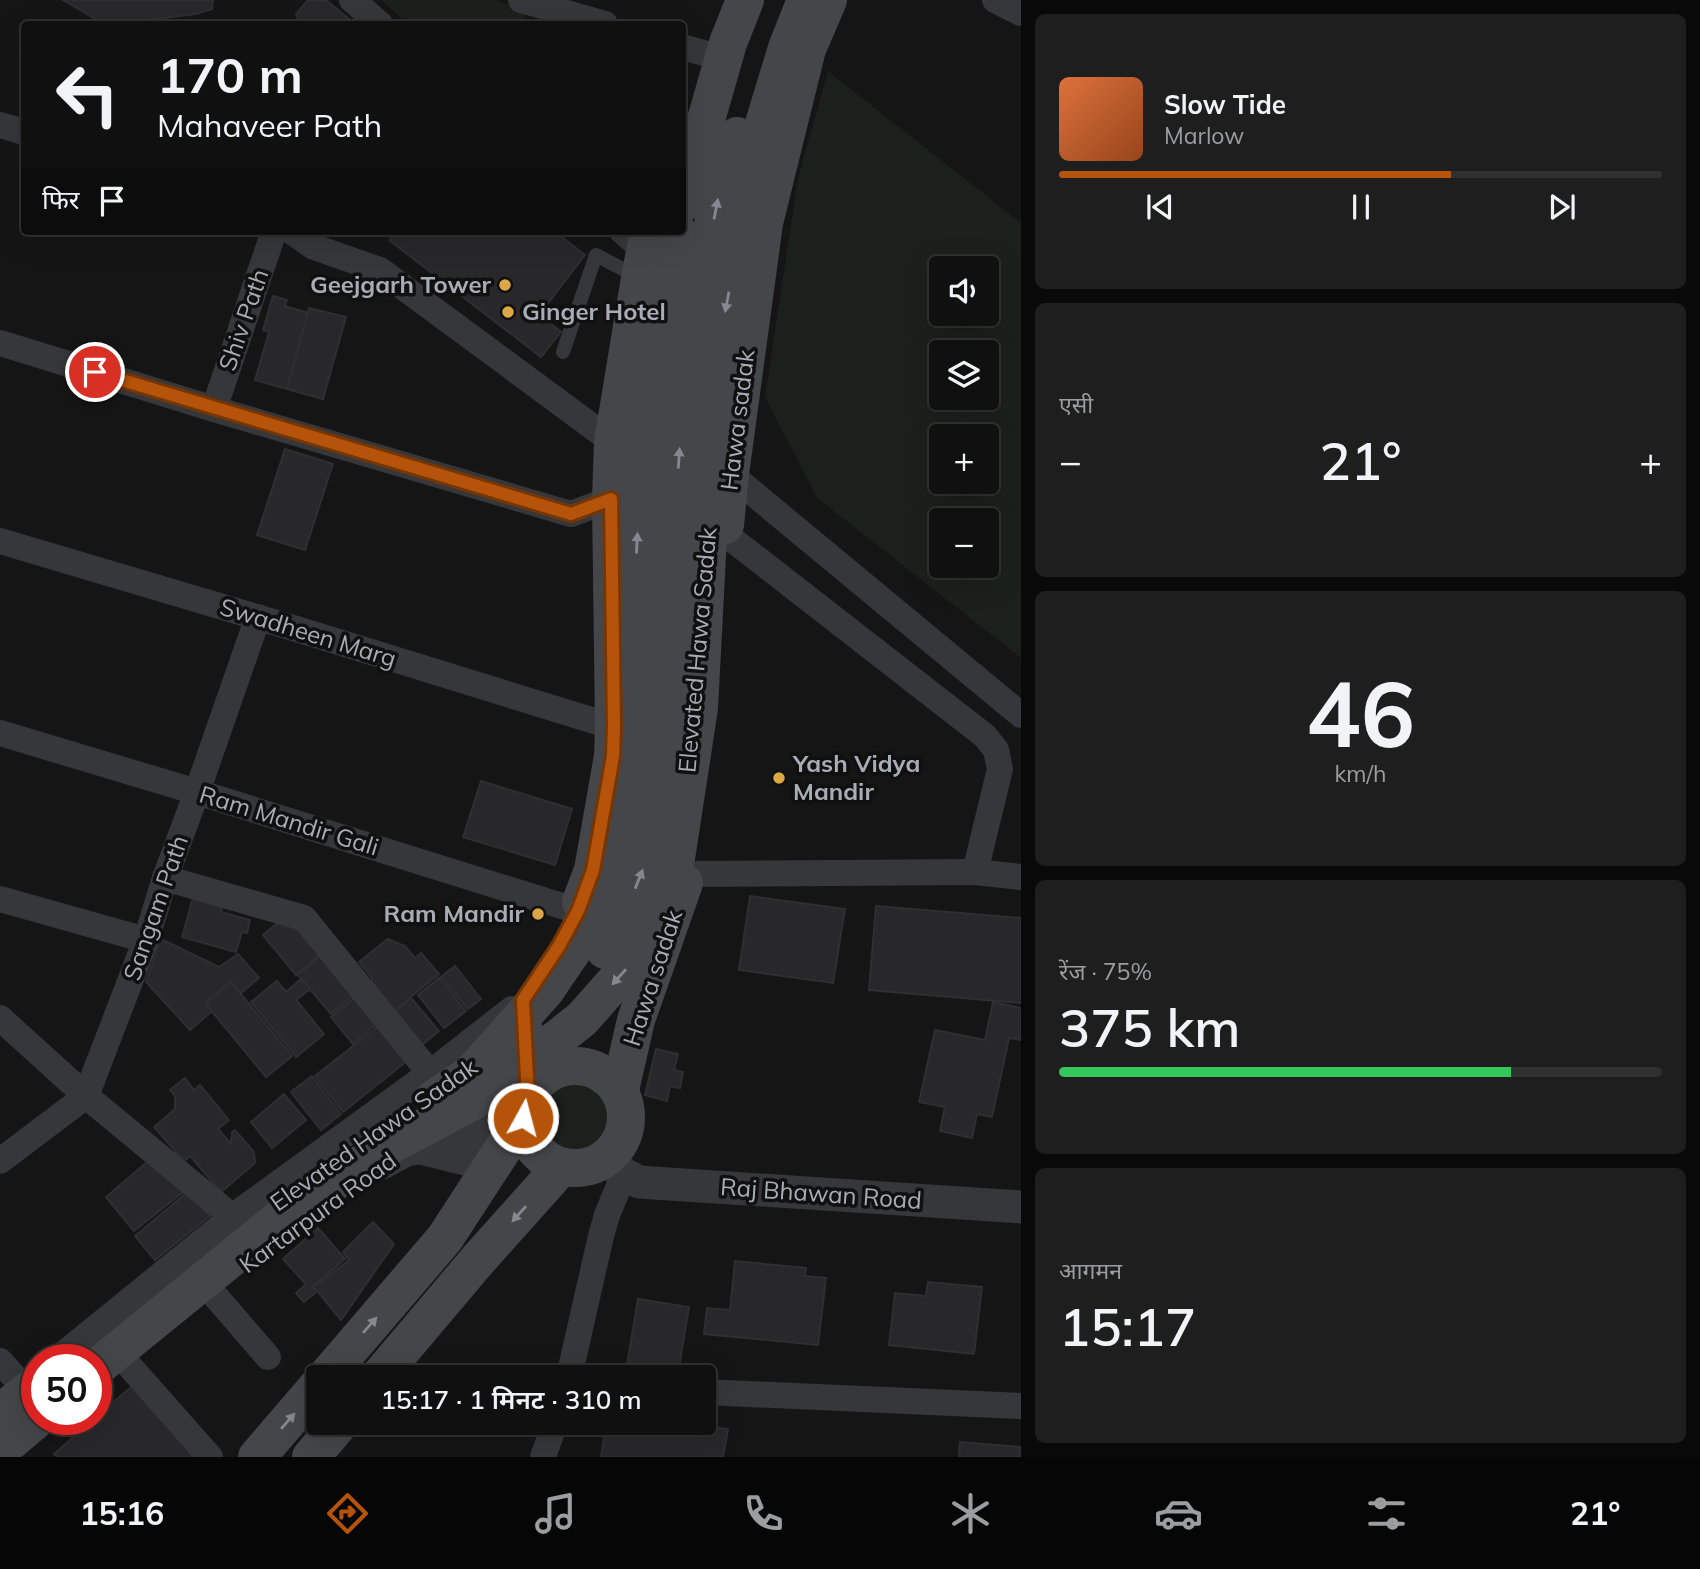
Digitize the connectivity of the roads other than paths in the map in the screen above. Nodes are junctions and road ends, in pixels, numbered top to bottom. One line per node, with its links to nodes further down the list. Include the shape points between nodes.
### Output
1 (352, 0): 10 (street)
2 (521, 0): 11 (street)
3 (723, 0): 12 (main road)
4 (745, 0): 16 (main road)
5 (780, 0): 46 (main road, one-way to 5, bridge, via 571,998 620,929 645,864 657,796 683,387 718,198)
6 (806, 0): 63 (main road, Elevated Hawa Sadak, one-way to 63, bridge, via 756,150 714,369 699,708 673,878 628,967 582,1019 488,1093 390,1146 288,1212)
7 (828, 0): 25 (main road, Hawa sadak, via 807,49 764,223)
8 (995, 0): 9 (street)
9 (1021, 13)
10 (376, 21)
11 (594, 21)
12 (693, 50): 13 (main road)
13 (686, 92)
14 (0, 125): 15 (street)
15 (21, 131)
16 (686, 190)
17 (273, 235): 23 (street, Shiv Path)
18 (297, 235): 24 (street, via 314,247 380,270)
19 (676, 235): 46 (main road, Elevated Hawa Sadak, one-way to 19, bridge, via 545,991 594,919 617,851 630,767 647,379)
20 (639, 247): 22 (lane, via 596,255); 24 (main road)
21 (0, 343): 23 (street)
22 (563, 352)
23 (214, 409): 26 (street, via 571,514)
24 (613, 442): 26 (main road)
25 (730, 474): 27 (main road, Hawa sadak); 32 (street)
26 (611, 499): 30 (main road)
27 (724, 533): 31 (main road, Hawa sadak); 36 (street, via 985,736 996,750 1000,769)
28 (0, 541): 29 (street, Swadheen Marg)
29 (258, 617): 33 (street, Swadheen Marg); 35 (street, Sangam Path)
30 (613, 627): 31 (main road); 33 (main road)
31 (715, 635): 37 (main road, Hawa sadak, via 701,796)
32 (1021, 715)
33 (614, 727): 41 (main road, via 593,870)
34 (0, 733): 35 (street, Ram Mandir Gali)
35 (197, 792): 39 (street, Sangam Path); 41 (street, Ram Mandir Gali)
36 (975, 872): 37 (street); 38 (street)
37 (687, 874): 47 (main road, Hawa sadak, via 636,1020)
38 (1021, 877)
39 (165, 878): 42 (street, Sangam Path); 45 (street, via 304,918)
40 (0, 899): 42 (street)
41 (578, 911): 43 (main road)
42 (146, 940): 48 (street, Sangam Path)
43 (523, 1000): 45 (street); 49 (main road)
44 (0, 1018): 48 (street)
45 (430, 1073): 50 (street); 56 (street)
46 (471, 1074): 60 (main road, Elevated Hawa Sadak, bridge, via 283,1197)
47 (620, 1090): 49 (main road, via 594,1069 578,1066 546,1075); 53 (main road, via 627,1119)
48 (86, 1096): 51 (street); 56 (street)
49 (526, 1097): 50 (street); 52 (main road); 54 (main road, via 526,1134 534,1149)
50 (436, 1152): 52 (street); 57 (street, Kartarpura Road, via 405,1150 388,1159)
51 (0, 1161)
52 (493, 1166): 65 (main road, one-way to 52, via 445,1238)
53 (615, 1166): 54 (main road); 55 (street, Raj Bhawan Road, via 639,1182); 67 (street)
54 (561, 1167): 66 (main road, one-way to 66)
55 (1021, 1207)
56 (232, 1217): 57 (street); 59 (street)
57 (266, 1245): 58 (street, Kartarpura Road)
58 (211, 1291): 61 (street); 64 (street, Kartarpura Road)
59 (76, 1344)
60 (90, 1344)
61 (268, 1357)
62 (0, 1361): 69 (street)
63 (112, 1364)
64 (112, 1364)
65 (336, 1365)
66 (389, 1365)
67 (572, 1365)
68 (112, 1366): 81 (street)
69 (21, 1385)
70 (716, 1393): 74 (street)
71 (306, 1400): 82 (main road, one-way to 71)
72 (21, 1404): 73 (street)
73 (0, 1405)
74 (1021, 1406)
75 (21, 1424): 79 (main road)
76 (24, 1435): 80 (street)
77 (330, 1435): 83 (main road)
78 (551, 1435): 84 (street)
79 (0, 1450)
80 (15, 1457)
81 (210, 1457)
82 (257, 1457)
83 (311, 1457)
84 (543, 1457)

